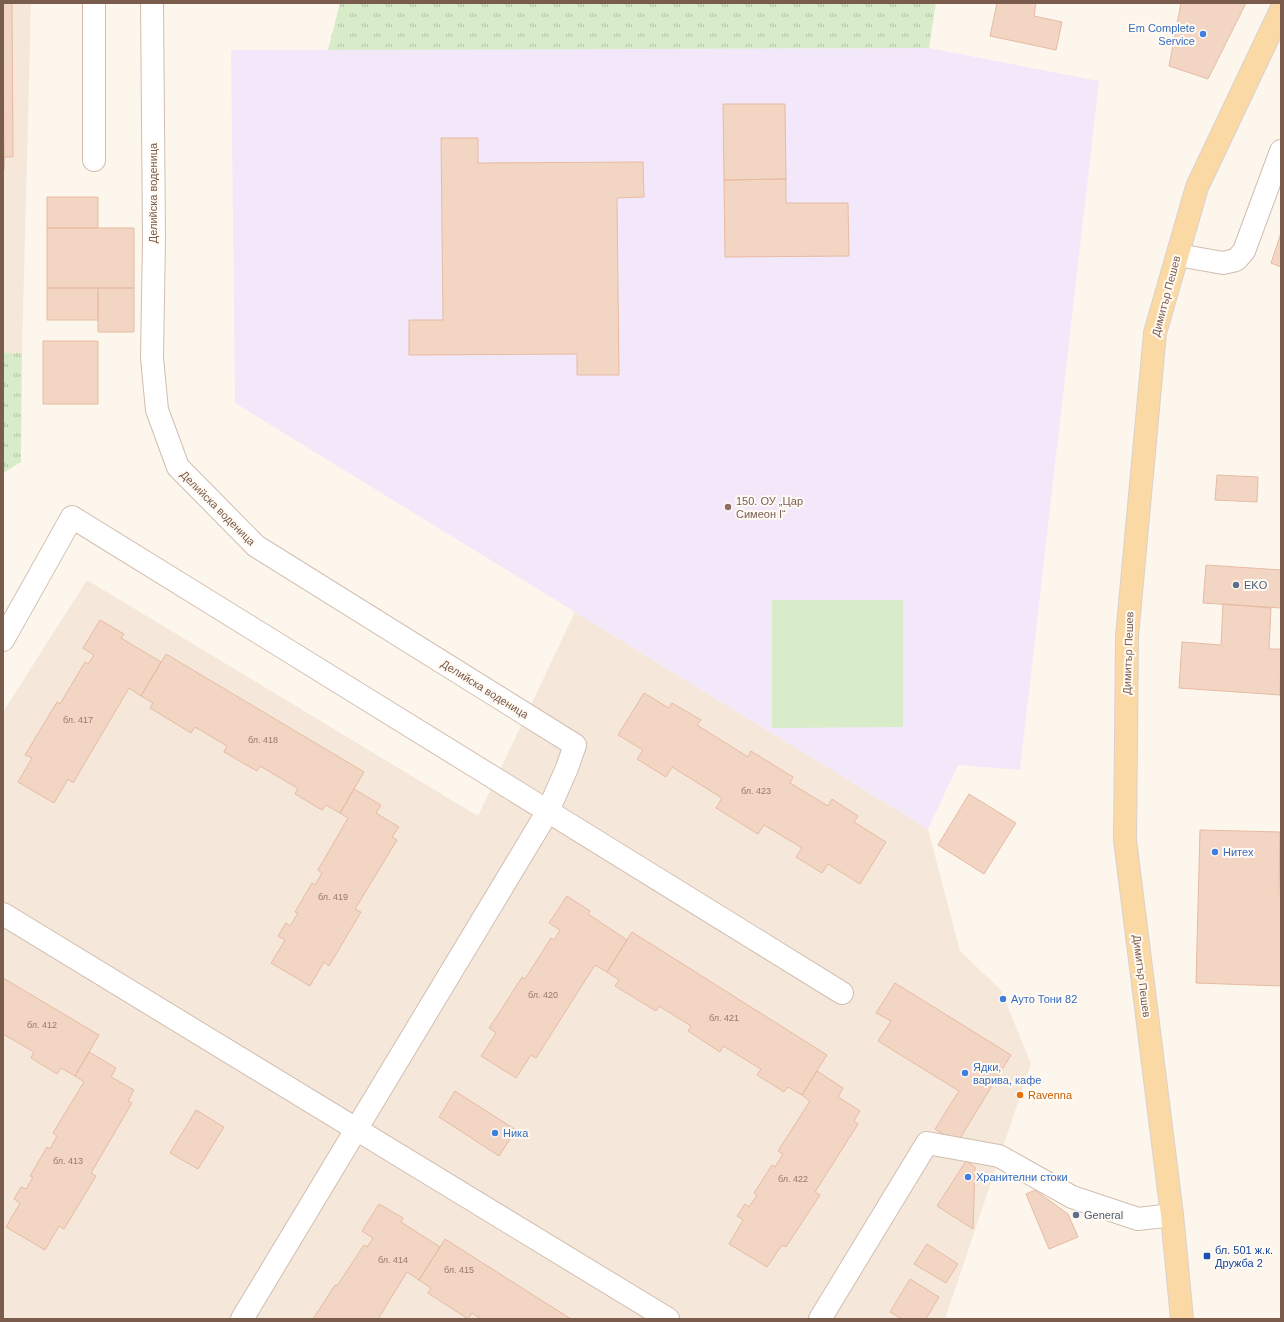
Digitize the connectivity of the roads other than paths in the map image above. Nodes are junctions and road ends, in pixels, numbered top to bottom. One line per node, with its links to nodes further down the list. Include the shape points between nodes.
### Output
1 (94, 3): 5 (street)
2 (152, 3): 8 (street, Делийска воденица, via 152,358 157,410 178,467 256,546 575,745)
3 (1281, 10): 6 (main road, Димитър Пешев, via 1197,187)
4 (1281, 151): 6 (street, via 1244,251 1236,260 1223,263)
5 (94, 160)
6 (1178, 255): 12 (main road, Димитър Пешев, via 1155,333 1127,636 1125,840)
7 (3, 640): 8 (street, via 72,517)
8 (548, 811): 10 (street); 11 (street)
9 (3, 914): 11 (street)
10 (842, 993)
11 (356, 1129): 13 (street); 14 (street)
12 (1172, 1215): 15 (street, via 1138,1219 1072,1198 999,1156 927,1144); 16 (main road, Димитър Пешев)
13 (242, 1319)
14 (668, 1319)
15 (820, 1319)
16 (1182, 1319)

